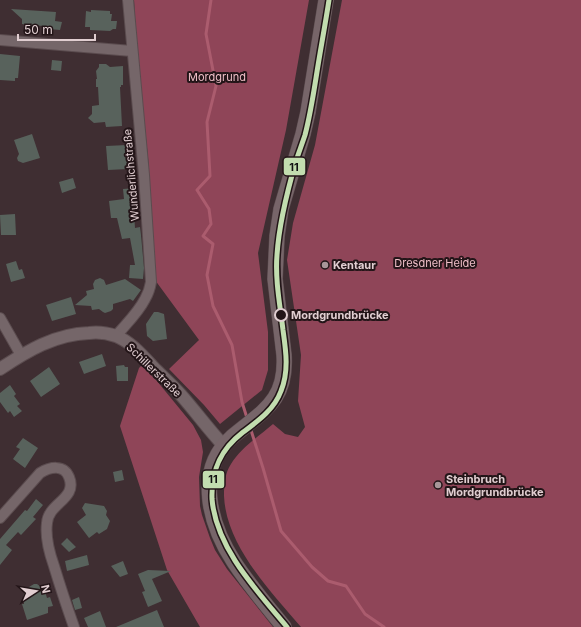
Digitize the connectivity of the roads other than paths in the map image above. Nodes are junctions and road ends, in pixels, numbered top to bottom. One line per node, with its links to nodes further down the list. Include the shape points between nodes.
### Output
1 (128, 0): 4 (street, Wunderlichstraße)
2 (326, 0): 9 (main road, via 308,112 281,209 277,236 275,279 285,366 283,378 281,387 267,408)
3 (0, 40): 4 (street)
4 (132, 51): 6 (street, Wunderlichstraße, via 151,282 140,308)
5 (0, 318): 7 (street)
6 (116, 336): 7 (street, Schillerstraße, via 95,332 72,334); 9 (street, Schillerstraße, via 138,352)
7 (21, 355): 8 (street, Schillerstraße)
8 (0, 369)
9 (228, 442): 12 (main road, via 217,456 209,480 209,494 216,525 234,562)
10 (0, 518): 11 (street, via 46,469 57,468 69,476 71,490 47,521 47,541 58,583)
11 (74, 627)
12 (284, 627)

